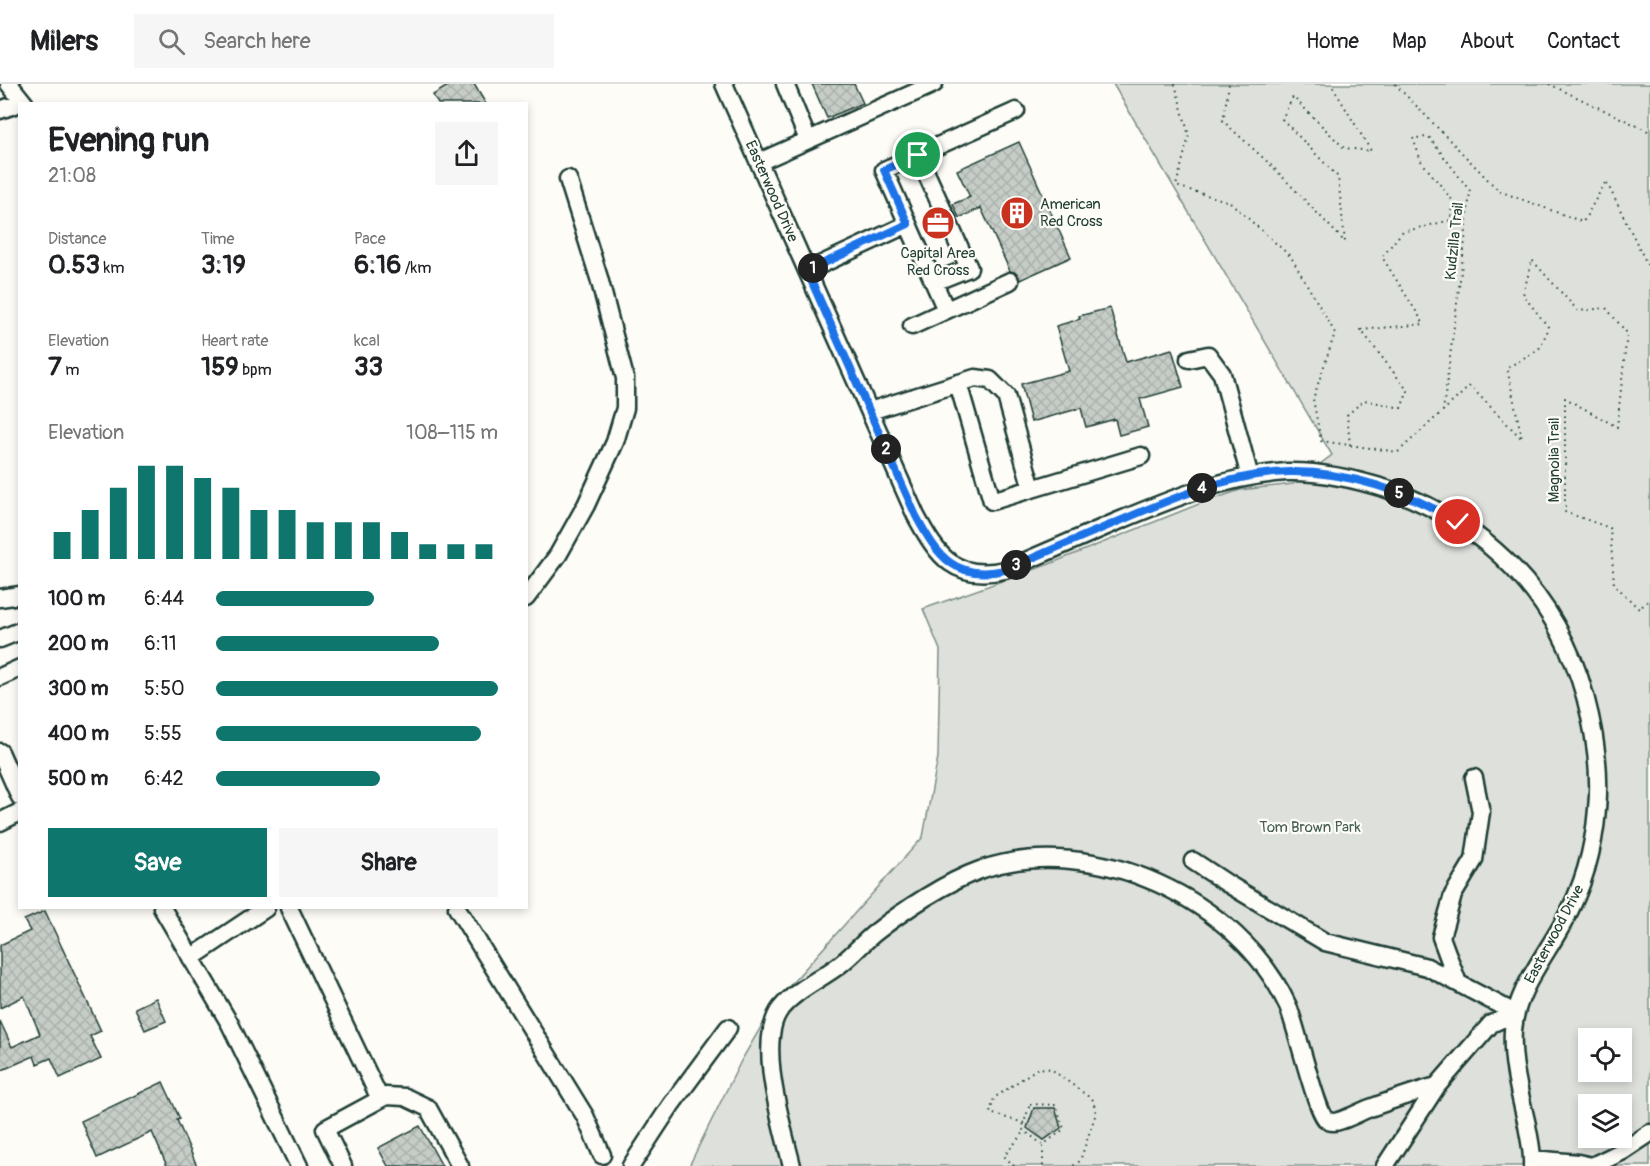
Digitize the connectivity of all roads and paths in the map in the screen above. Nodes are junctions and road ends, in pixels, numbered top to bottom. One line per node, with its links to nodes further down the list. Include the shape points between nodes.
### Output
1 (9, 84): 11 (street)
2 (724, 84): 18 (street, Easterwood Drive)
3 (784, 84): 16 (street)
4 (934, 84): 10 (street)
5 (1174, 84): 31 (path, Magnolia Trail, via 1189,136 1176,186 1230,202 1291,258 1335,333 1313,399 1321,441)
6 (1229, 84): 7 (path, via 1223,121 1345,242 1338,177 1282,119 1293,97 1344,148 1371,151)
7 (1332, 84)
8 (1395, 84): 21 (path, via 1499,191 1583,222 1606,181)
9 (1549, 84): 15 (path)
10 (905, 90): 16 (street)
11 (23, 102)
12 (18, 105): 13 (street)
13 (0, 110)
14 (1016, 111): 17 (street)
15 (1650, 132)
16 (808, 140): 18 (street)
17 (918, 155): 20 (street, via 884,170); 24 (street, via 969,268)
18 (759, 162): 22 (street, Easterwood Drive)
19 (568, 179): 36 (street, via 625,378 625,408 615,442 586,505 558,555)
20 (908, 224): 22 (street); 24 (street)
21 (1650, 270)
22 (807, 271): 29 (street, Easterwood Drive)
23 (1010, 281): 25 (street)
24 (934, 282): 25 (street)
25 (946, 310): 26 (street)
26 (912, 326)
27 (1189, 359): 33 (street, via 1208,355 1222,374)
28 (958, 383): 29 (street); 34 (street, via 975,378 990,380 1006,396); 34 (street, via 993,501)
29 (870, 411): 33 (street, Easterwood Drive, via 930,541 950,562 976,573 1005,570 1185,494)
30 (1443, 411): 31 (path, Magnolia Trail, via 1398,452); 31 (path, Kudzilla Trail, via 1470,191 1429,137 1413,138 1421,161 1453,201 1451,220 1402,232 1382,257 1424,324 1361,330 1408,391 1401,408 1364,400 1347,415); 38 (path, Magnolia Trail, via 1470,386 1522,439 1507,368 1539,349 1549,328 1523,295 1532,260 1578,311 1606,308 1627,333 1617,427 1565,398 1564,512 1610,528 1614,584 1639,609)
31 (1350, 445)
32 (1141, 456): 34 (street)
33 (1250, 477): 55 (street, Easterwood Drive, via 1288,472 1344,477 1435,508 1505,559 1543,604 1561,633 1592,721 1598,759 1597,810 1588,862 1575,901 1529,980)
34 (1032, 489)
35 (18, 595): 37 (street)
36 (528, 595)
37 (0, 598)
38 (1650, 600)
39 (18, 632): 40 (street)
40 (0, 639)
41 (18, 669): 42 (street)
42 (0, 677)
43 (0, 752): 45 (street)
44 (1474, 778): 54 (street, via 1481,812 1474,860 1453,895 1441,937)
45 (18, 792)
46 (18, 813): 47 (street)
47 (0, 822)
48 (1193, 861): 54 (street, via 1325,942 1427,967)
49 (163, 909): 53 (street)
50 (264, 909): 53 (street)
51 (289, 909): 58 (street)
52 (458, 909): 63 (street, via 585,1116)
53 (191, 958): 65 (street, via 230,1024)
54 (1458, 982): 55 (street)
55 (1515, 1013): 57 (street, via 1491,1024); 64 (street, Easterwood Drive, via 1513,1048)
56 (728, 1028): 68 (street)
57 (1437, 1086): 69 (street, via 1340,1121 1325,1120 1313,1091 1295,1021 1271,977 1234,934 1182,895 1130,872 1072,860 1005,863 964,877 904,911 781,1009 772,1023 770,1043 775,1097); 73 (street)
58 (381, 1099): 66 (street, via 325,1129); 67 (street, via 405,1097 428,1108)
59 (1024, 1123): 60 (path); 62 (path, via 1030,1104 1056,1105 1064,1129); 72 (path, via 990,1113 994,1098 1038,1068 1051,1069 1093,1100 1096,1113 1080,1161)
60 (1025, 1131): 62 (path); 70 (path, via 1004,1156)
61 (1650, 1133): 74 (street)
62 (1043, 1145): 71 (path)
63 (603, 1155)
64 (1532, 1163): 74 (street)
65 (299, 1166)
66 (343, 1166)
67 (460, 1166)
68 (631, 1166)
69 (792, 1166)
70 (1014, 1166)
71 (1043, 1166)
72 (1073, 1166)
73 (1385, 1166)
74 (1592, 1166)

